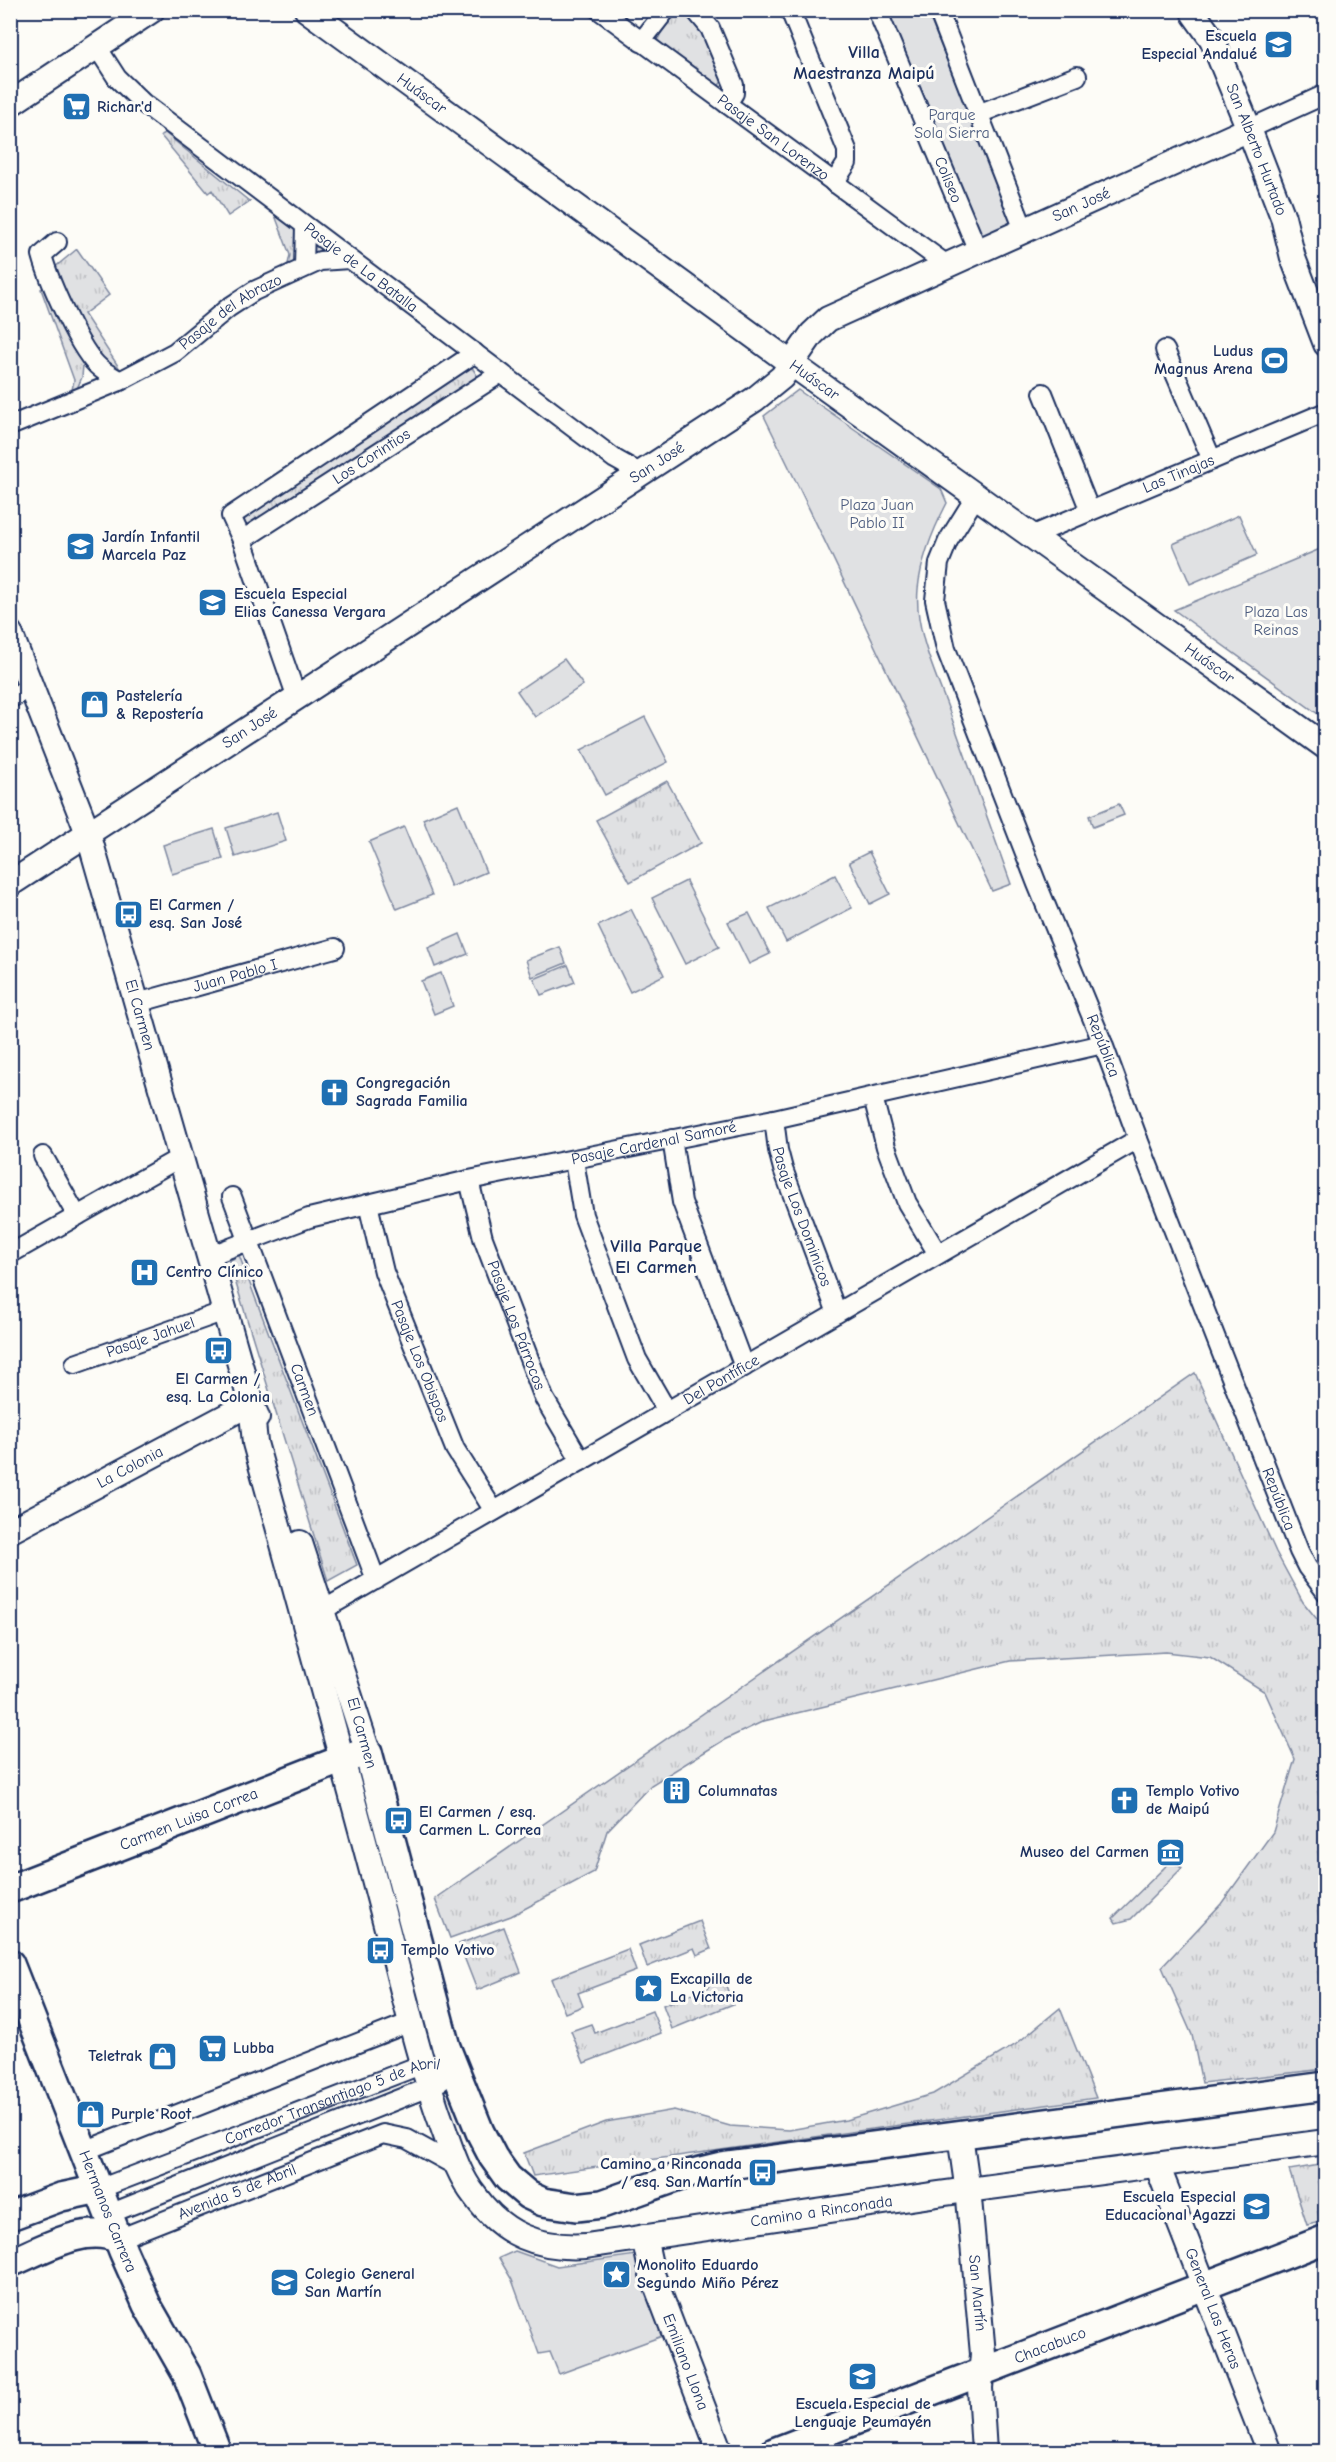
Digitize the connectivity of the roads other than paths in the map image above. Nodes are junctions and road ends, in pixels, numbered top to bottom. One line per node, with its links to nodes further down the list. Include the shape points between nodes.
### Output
1 (152, 10): 11 (street)
2 (599, 10): 10 (street, Pasaje San Lorenzo)
3 (666, 10): 10 (street)
4 (695, 10): 15 (street, via 710,28 734,85)
5 (790, 10): 18 (street, via 847,150 847,163)
6 (877, 10): 22 (street, Coliseo)
7 (938, 10): 16 (street)
8 (1193, 12): 17 (street, San Alberto Hurtado, via 1199,42)
9 (314, 13): 30 (street, Huáscar)
10 (641, 42): 15 (street, Pasaje San Lorenzo)
11 (97, 47): 14 (street); 19 (street, Pasaje de La Batalla, via 134,96)
12 (1077, 76): 16 (street)
13 (1326, 94): 17 (street, San José)
14 (10, 104)
15 (727, 104): 18 (street, Pasaje San Lorenzo)
16 (978, 114): 20 (street)
17 (1242, 131): 20 (street, San José); 26 (street, San Alberto Hurtado, via 1272,223 1293,258)
18 (834, 183): 24 (street, Pasaje San Lorenzo)
19 (305, 226): 23 (street, Pasaje de La Batalla); 25 (street)
20 (1024, 230): 22 (street, San José)
21 (57, 242): 28 (street, via 42,255)
22 (978, 251): 24 (street, San José)
23 (349, 259): 25 (street, Pasaje del Abrazo, via 320,261); 29 (street, Pasaje de La Batalla)
24 (947, 265): 30 (street, San José, via 828,320 812,334)
25 (304, 267): 32 (street, Pasaje del Abrazo, via 246,296 175,352)
26 (1326, 344)
27 (1166, 350): 37 (street)
28 (85, 351): 32 (street, via 99,368); 34 (street, via 92,365 92,377)
29 (475, 353): 31 (street, Pasaje de La Batalla); 42 (street, via 231,516)
30 (792, 364): 38 (street, San José, via 773,387); 39 (street, Huáscar)
31 (501, 373): 38 (street, Pasaje de La Batalla, via 615,459); 42 (street, Los Corintios)
32 (120, 381): 34 (street, Pasaje del Abrazo)
33 (1043, 393): 40 (street)
34 (81, 398): 36 (street, Pasaje del Abrazo)
35 (1326, 412): 37 (street, Las Tinajas)
36 (10, 426)
37 (1212, 460): 40 (street, Las Tinajas)
38 (640, 473): 45 (street, San José)
39 (976, 496): 41 (street, Huáscar); 52 (street, República, via 939,563 935,600 940,627 1037,884)
40 (1090, 511): 41 (street, Las Tinajas)
41 (1031, 536): 47 (street, Huáscar)
42 (242, 540): 45 (street)
43 (10, 633): 44 (street, El Carmen)
44 (31, 686): 46 (street); 48 (street, El Carmen)
45 (297, 698): 48 (street, San José)
46 (10, 699)
47 (1326, 747)
48 (88, 833): 49 (street, San José); 51 (street, El Carmen)
49 (10, 884)
50 (335, 948): 51 (street, Juan Pablo I)
51 (137, 1003): 58 (street, El Carmen)
52 (1103, 1044): 53 (street, Pasaje Cardenal Samoré); 56 (street, República)
53 (873, 1097): 54 (street, Pasaje Cardenal Samoré); 66 (street, via 886,1146 908,1203)
54 (774, 1119): 55 (street, Pasaje Cardenal Samoré); 69 (street, Pasaje Los Dominicos, via 783,1169)
55 (672, 1139): 59 (street, Pasaje Cardenal Samoré); 71 (street, via 682,1202)
56 (1138, 1139): 66 (street, Del Pontífice); 78 (street, República, via 1299,1551)
57 (43, 1156): 63 (street)
58 (181, 1157): 63 (street); 67 (street, El Carmen)
59 (574, 1160): 60 (street, Pasaje Cardenal Samoré); 73 (street, via 583,1215 637,1359)
60 (469, 1180): 62 (street, Pasaje Cardenal Samoré); 74 (street, Pasaje Los Párrocos, via 483,1238 544,1398)
61 (232, 1197): 64 (street, Carmen)
62 (368, 1204): 64 (street, Pasaje Cardenal Samoré, via 309,1218); 75 (street, Pasaje Los Obispos, via 384,1272 455,1449)
63 (77, 1216): 65 (street)
64 (248, 1241): 67 (street, Pasaje Cardenal Samoré); 77 (street, Carmen)
65 (10, 1254)
66 (938, 1254): 69 (street, Del Pontífice)
67 (209, 1256): 68 (street, El Carmen)
68 (225, 1311): 70 (street, Pasaje Jahuel); 72 (street, El Carmen)
69 (837, 1313): 71 (street, Del Pontífice)
70 (75, 1364)
71 (744, 1366): 73 (street, Del Pontífice)
72 (251, 1403): 76 (street, La Colonia); 79 (street, El Carmen, via 255,1443)
73 (667, 1412): 74 (street, Del Pontífice)
74 (581, 1461): 75 (street, Del Pontífice)
75 (494, 1511): 77 (street, Del Pontífice)
76 (10, 1531)
77 (376, 1580): 79 (street, Del Pontífice)
78 (1326, 1592)
79 (314, 1616): 80 (street, El Carmen)
80 (356, 1756): 81 (main road, Carmen Luisa Correa); 83 (street, El Carmen); 85 (main road, El Carmen)
81 (10, 1889)
82 (10, 1964): 90 (main road, Hermanos Carrera)
83 (411, 2022): 84 (street, El Carmen); 90 (street)
84 (423, 2064): 85 (street, Corredor Transantiago 5 de Abril); 87 (street, Camino a Rinconada); 94 (street, Corredor Transantiago 5 de Abril)
85 (454, 2068): 87 (street, Corredor Transantiago 5 de Abril); 88 (main road, via 480,2132 500,2168 528,2195 559,2206 602,2204 721,2166)
86 (1326, 2086): 88 (main road)
87 (429, 2087): 92 (street, Camino a Rinconada); 94 (street, Corredor Transantiago 5 de Abril)
88 (960, 2135): 93 (street, San Martín)
89 (1326, 2142): 91 (street, Camino a Rinconada)
90 (84, 2151): 94 (main road, Hermanos Carrera)
91 (1156, 2165): 93 (street, Camino a Rinconada); 100 (street, General Las Heras)
92 (458, 2167): 96 (street, Camino a Rinconada, via 473,2194 494,2218 535,2242 568,2247); 97 (street, Avenida 5 de Abril, via 407,2139 383,2134)
93 (968, 2190): 96 (street, Camino a Rinconada); 101 (street, San Martín, via 983,2354)
94 (104, 2201): 95 (main road, via 61,2197); 97 (main road, Hermanos Carrera)
95 (10, 2216)
96 (644, 2237): 103 (street, Emiliano Llona, via 652,2274)
97 (118, 2239): 99 (main road, via 87,2233); 102 (main road, Hermanos Carrera, via 137,2286 187,2375)
98 (1326, 2239): 100 (main road, Chacabuco)
99 (10, 2263)
100 (1204, 2287): 101 (main road, Chacabuco); 106 (street, General Las Heras)
101 (981, 2374): 104 (main road, Chacabuco); 105 (street, San Martín)
102 (217, 2451)
103 (720, 2451)
104 (774, 2451)
105 (984, 2451)
106 (1269, 2451)

